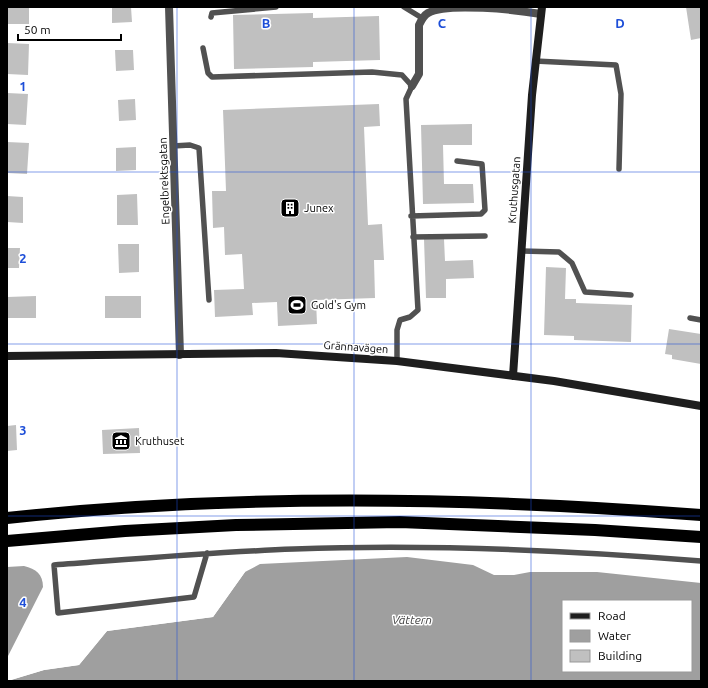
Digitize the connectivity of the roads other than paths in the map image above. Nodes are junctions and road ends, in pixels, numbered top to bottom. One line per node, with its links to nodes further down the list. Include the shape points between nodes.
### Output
1 (169, 7): 10 (street, Engelbrektsgatan)
2 (276, 7): 5 (lane, via 212,13)
3 (404, 7): 6 (lane)
4 (541, 10): 6 (street, via 462,8 432,11); 8 (main road, Kruthusgatan)
5 (211, 17)
6 (422, 18): 9 (street, via 419,26 419,74)
7 (203, 48): 9 (lane, via 208,73 212,77 372,72 402,76)
8 (535, 61): 12 (lane, via 616,65 621,94); 16 (main road, Kruthusgatan)
9 (412, 86): 13 (lane, via 406,100)
10 (174, 146): 18 (lane, via 190,145 199,148); 21 (street, Engelbrektsgatan)
11 (457, 161): 13 (lane, via 482,164 485,210 481,214)
12 (619, 169)
13 (411, 216): 15 (lane)
14 (485, 236): 15 (lane)
15 (413, 237): 23 (lane, via 418,310 410,317 400,320 397,330)
16 (522, 251): 17 (lane, via 559,252 572,263 585,292); 24 (main road, Kruthusgatan)
17 (631, 295)
18 (209, 300)
19 (690, 318): 20 (lane)
20 (701, 320)
21 (180, 355): 22 (main road, Grännavägen); 23 (main road, Grännavägen, via 276,354)
22 (7, 356)
23 (397, 361): 24 (main road, Grännavägen)
24 (513, 376): 25 (main road, Grännavägen, via 554,380)
25 (701, 406)
26 (701, 515): 27 (highway, via 594,507 401,500 233,502)
27 (7, 518)
28 (701, 537): 29 (highway, via 400,522 236,526)
29 (7, 540)
30 (207, 552): 30 (lane, via 194,597 58,613 54,565); 31 (lane, via 397,547 627,555)
31 (701, 561)

